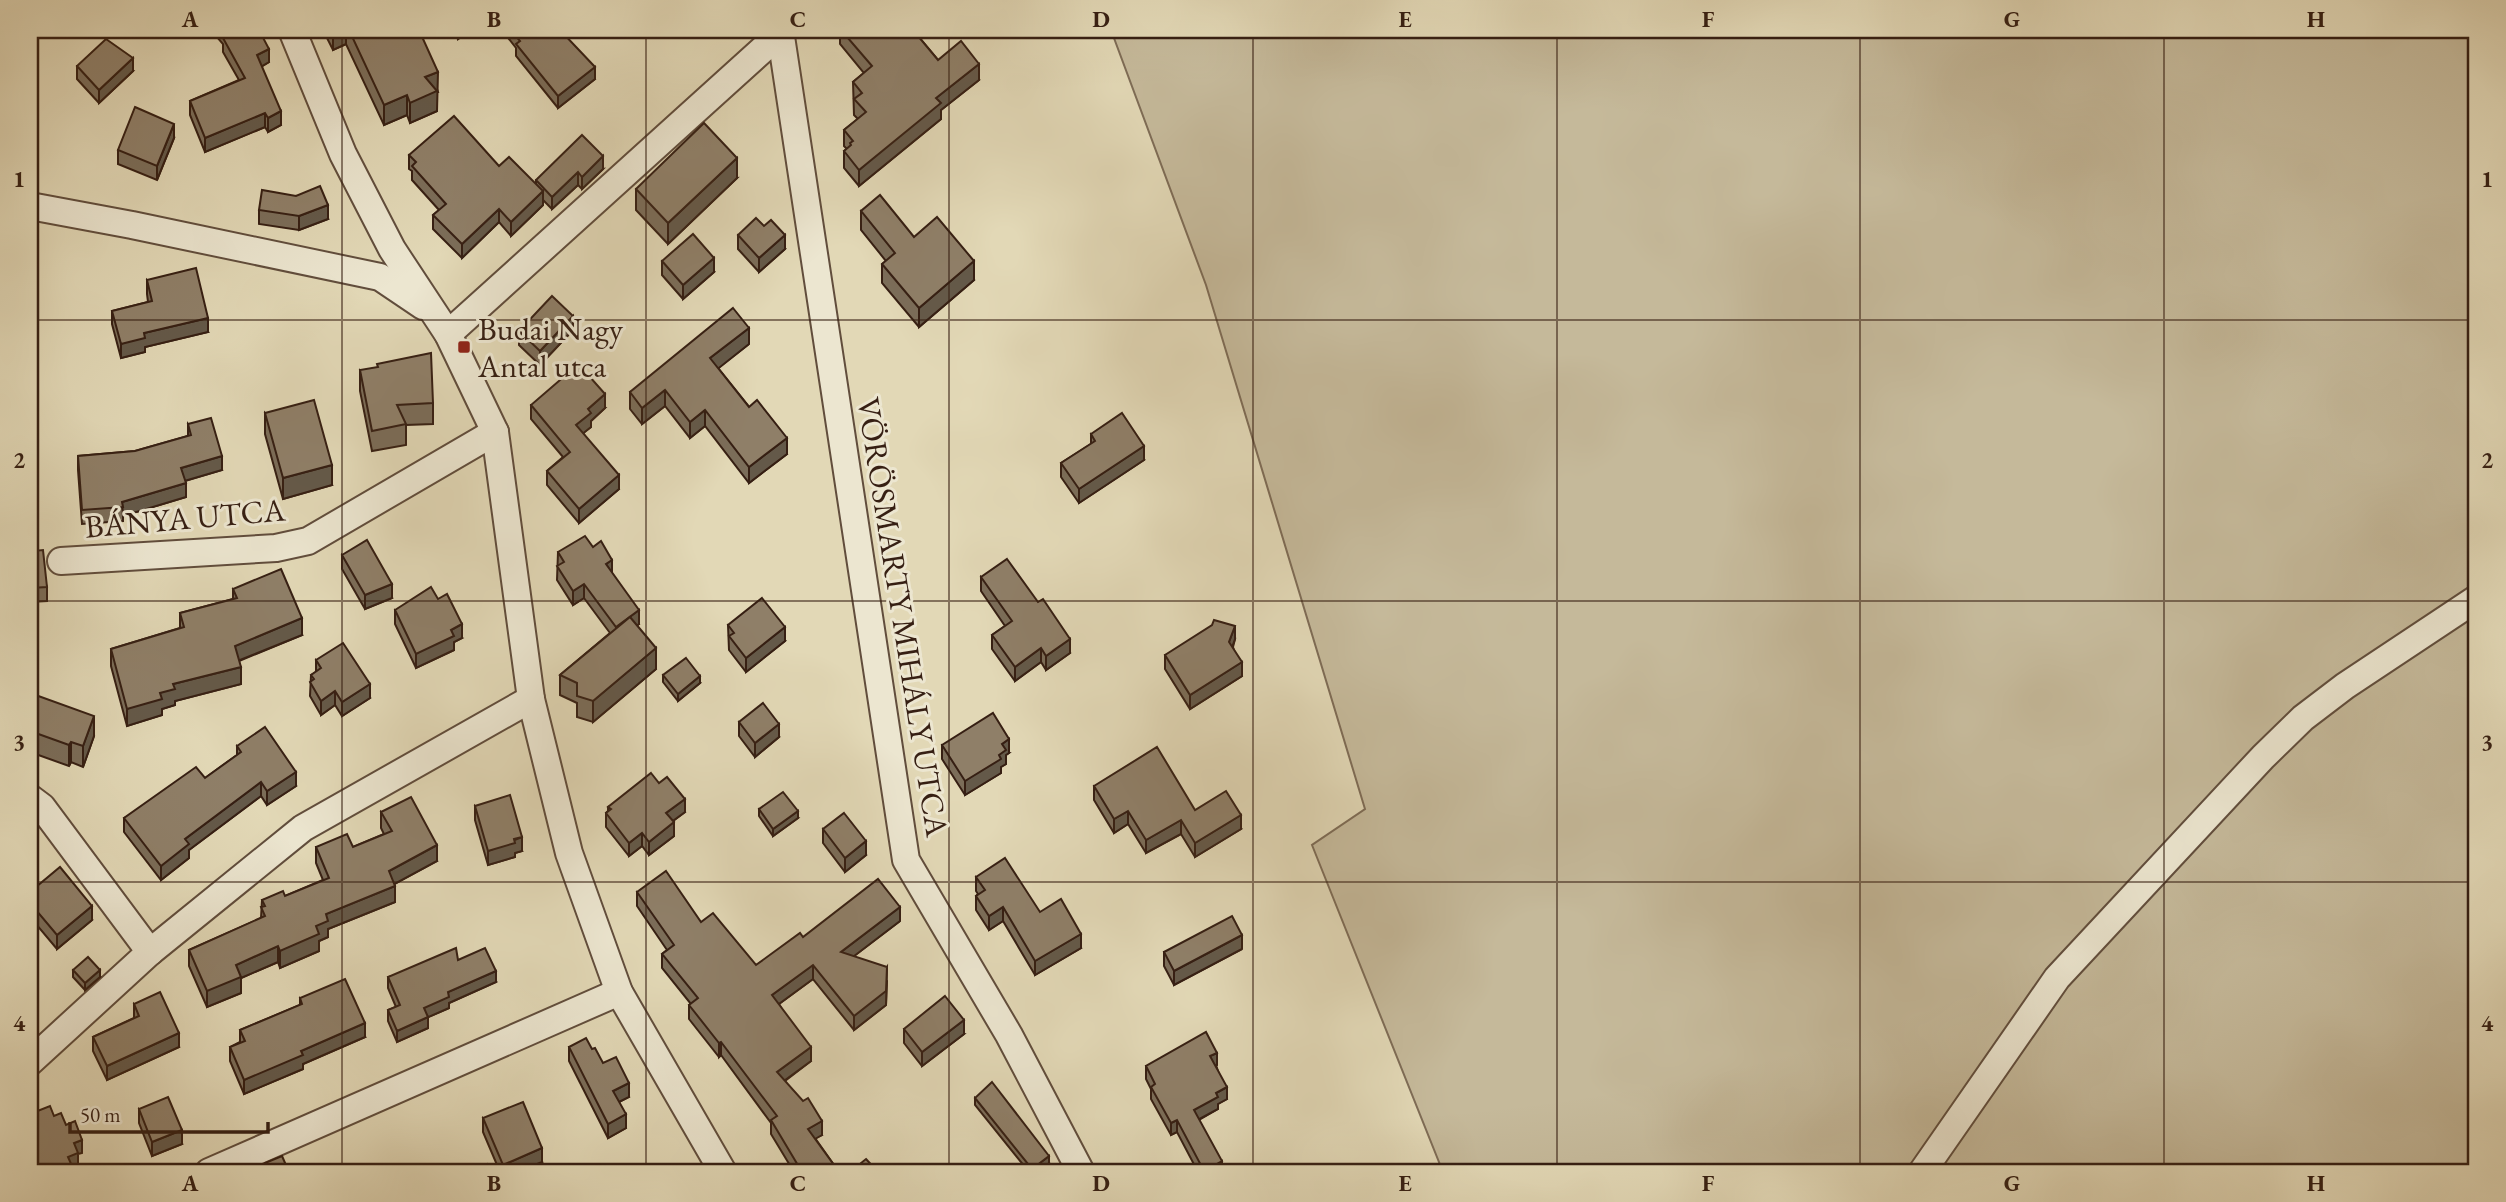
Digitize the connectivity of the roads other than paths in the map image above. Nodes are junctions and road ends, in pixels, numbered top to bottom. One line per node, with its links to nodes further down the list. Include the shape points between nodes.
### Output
1 (292, 30): 4 (street, via 343,153 392,249)
2 (781, 31): 5 (street); 16 (street, VÖRÖSMARTY MIHÁLY UTCA, via 906,860 1009,1035)
3 (30, 206): 4 (street, via 380,277)
4 (431, 311): 5 (street)
5 (448, 334): 6 (street)
6 (495, 432): 7 (street, BÁNYA UTCA, via 308,541 276,548); 9 (street)
7 (61, 561)
8 (2476, 599): 17 (street, via 2346,686 2303,718 2263,757 2057,978)
9 (531, 699): 11 (street, via 303,828); 12 (street, via 569,853)
10 (30, 798): 11 (street, via 42,807)
11 (150, 952): 13 (street)
12 (619, 992): 14 (street); 15 (street)
13 (30, 1062)
14 (209, 1172)
15 (723, 1172)
16 (1081, 1172)
17 (1922, 1172)

